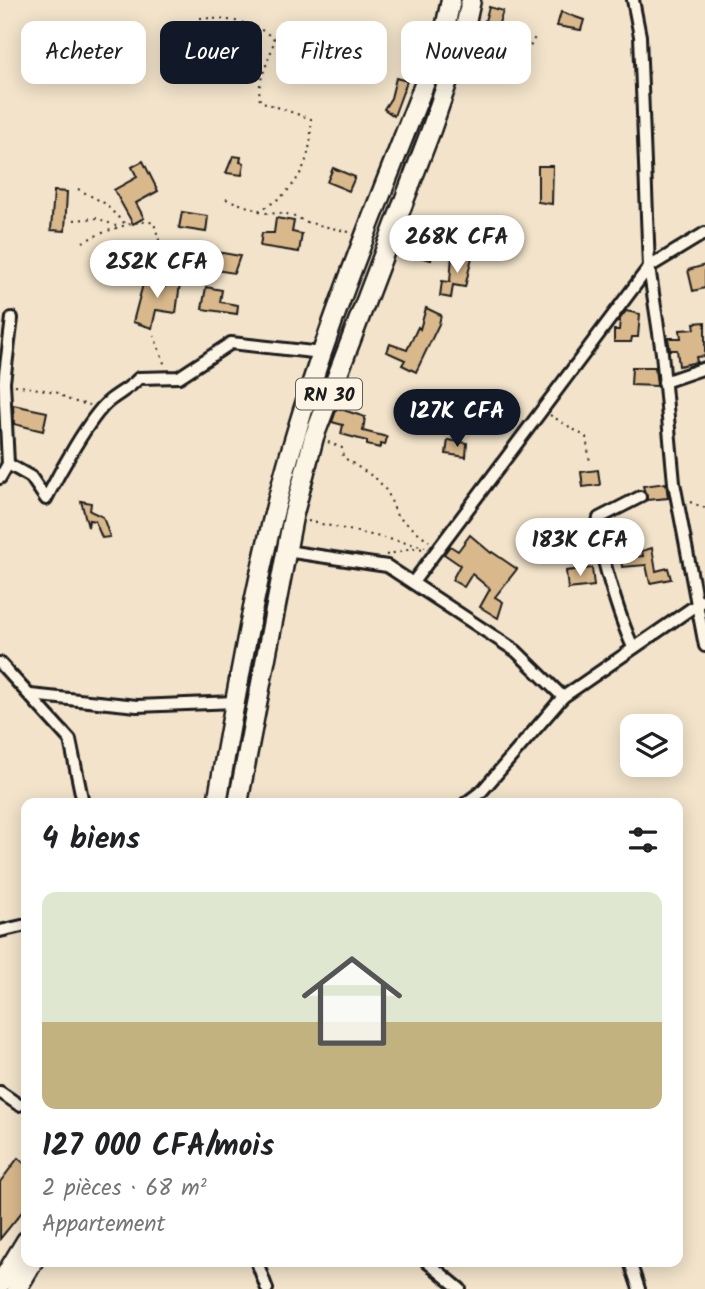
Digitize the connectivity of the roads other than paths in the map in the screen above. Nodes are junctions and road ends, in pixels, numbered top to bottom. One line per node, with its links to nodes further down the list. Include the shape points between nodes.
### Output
1 (451, 0): 7 (main road, RN 30 / RN 30, via 444,33)
2 (471, 0): 13 (main road, RN 30, via 431,130 314,437)
3 (633, 0): 5 (street, via 640,36)
4 (705, 233): 5 (street)
5 (649, 267): 9 (street); 14 (street)
6 (12, 318): 10 (street, via 4,382)
7 (322, 353): 10 (street, via 231,343 173,379 139,378 103,408 46,499 31,477); 21 (main road, RN 30 / RN 30, via 276,511)
8 (705, 368): 9 (street)
9 (664, 382): 15 (street, via 676,498)
10 (8, 464): 11 (street)
11 (0, 478)
12 (640, 496): 17 (street, via 599,518 597,524)
13 (286, 551): 14 (street, via 387,566); 24 (main road, RN 30)
14 (414, 581): 20 (street, via 516,650)
15 (700, 601): 16 (street); 17 (street)
16 (705, 646)
17 (633, 647): 20 (street)
18 (0, 663): 19 (street)
19 (30, 695): 21 (street, via 137,706); 22 (street, via 71,740)
20 (564, 697): 25 (street)
21 (235, 702): 23 (main road, RN 30 / RN 30)
22 (82, 798)
23 (218, 798)
24 (239, 798)
25 (473, 798)
26 (21, 926): 27 (street)
27 (0, 931)
28 (0, 1092): 29 (street)
29 (19, 1105)
30 (21, 1249): 35 (main road)
31 (30, 1267): 36 (main road)
32 (259, 1267): 37 (street)
33 (433, 1267): 38 (street)
34 (631, 1267): 39 (street)
35 (0, 1284)
36 (17, 1289)
37 (267, 1289)
38 (460, 1289)
39 (639, 1289)

